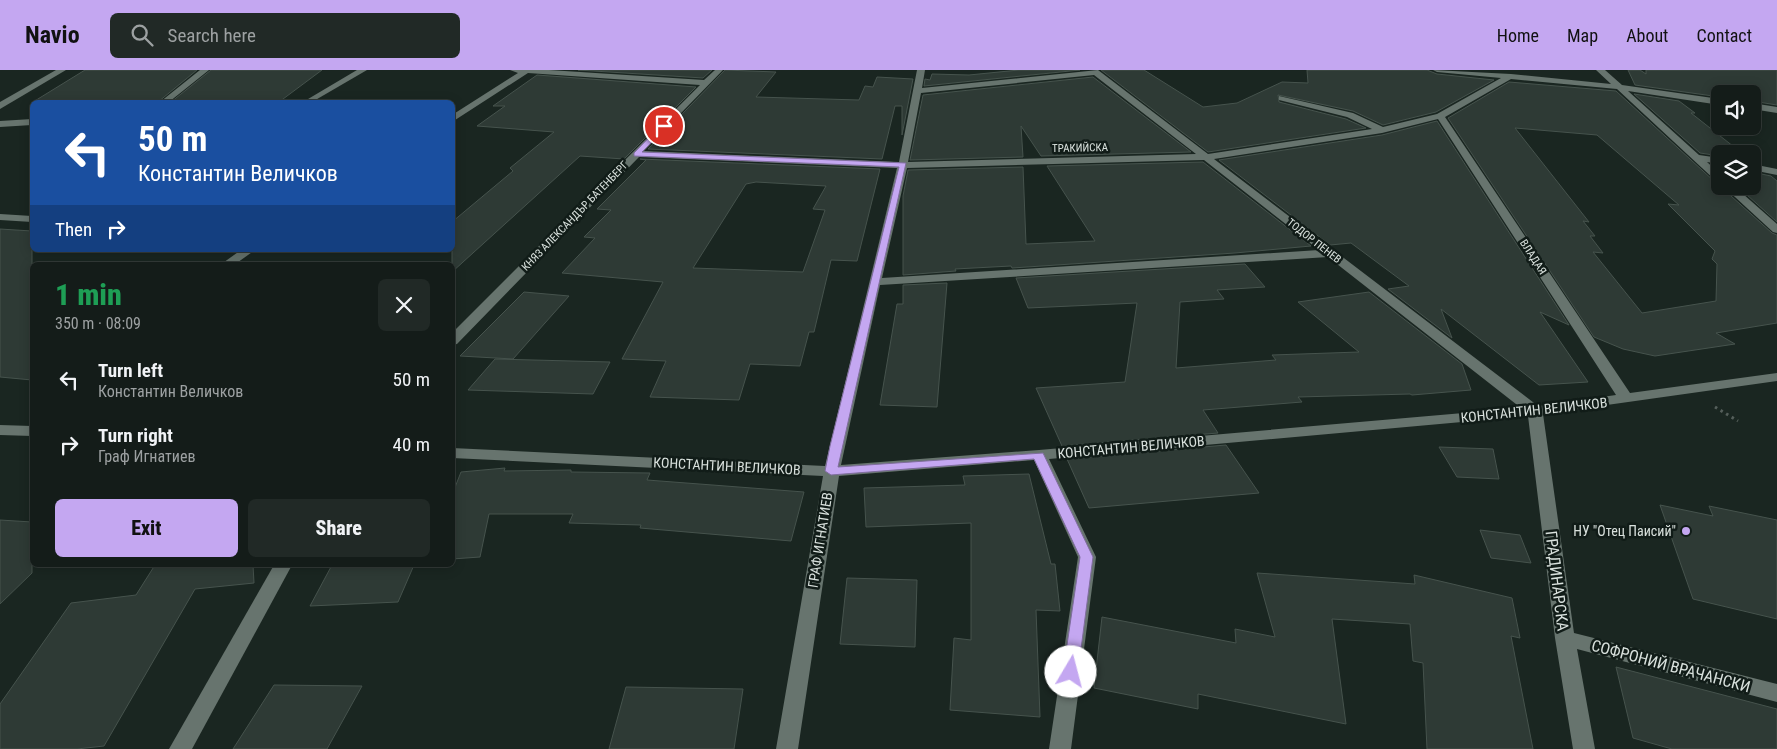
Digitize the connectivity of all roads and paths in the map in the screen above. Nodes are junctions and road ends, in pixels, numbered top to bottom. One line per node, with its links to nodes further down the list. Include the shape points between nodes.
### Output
1 (62, 70): 19 (street)
2 (205, 70): 16 (street)
3 (363, 70): 17 (street)
4 (514, 70): 9 (street)
5 (719, 70): 12 (street, КНЯЗ АЛЕКСАНДЪР БАТЕНБЕРГ)
6 (921, 70): 14 (street, ГРАФ ИГНАТИЕВ)
7 (1437, 70): 11 (street)
8 (1600, 70): 13 (street)
9 (528, 71): 12 (street); 23 (street)
10 (1095, 71): 14 (street); 28 (street, ТОДОР ПЕНЕВ)
11 (1511, 76): 13 (street); 22 (street, ТРАКИЙСКА)
12 (707, 83): 27 (street, КНЯЗ АЛЕКСАНДЪР БАТЕНБЕРГ)
13 (1617, 87): 18 (street); 29 (street)
14 (917, 91): 31 (street, ГРАФ ИГНАТИЕВ)
15 (1282, 98): 26 (street, via 1350,115)
16 (167, 100)
17 (310, 100)
18 (1711, 101)
19 (0, 106)
20 (1761, 107): 21 (street)
21 (1777, 110)
22 (1440, 116): 26 (street, ТРАКИЙСКА); 45 (street, ВЛАДАЯ)
23 (455, 117)
24 (30, 122): 25 (street)
25 (0, 124)
26 (1382, 130): 28 (street, ТРАКИЙСКА)
27 (636, 154): 31 (street, ТРАКИЙСКА); 43 (street, КНЯЗ АЛЕКСАНДЪР БАТЕНБЕРГ)
28 (1206, 157): 31 (street, ТРАКИЙСКА); 40 (street, ТОДОР ПЕНЕВ)
29 (1695, 157): 30 (street); 33 (street)
30 (1711, 160)
31 (903, 165): 42 (street, ГРАФ ИГНАТИЕВ)
32 (1761, 169): 34 (street)
33 (1711, 172)
34 (1777, 172)
35 (1738, 195): 38 (street)
36 (0, 217): 37 (street)
37 (30, 219)
38 (1777, 230)
39 (246, 252): 41 (street)
40 (1330, 253): 42 (street); 46 (street, ТОДОР ПЕНЕВ)
41 (231, 262)
42 (876, 282): 51 (street, ГРАФ ИГНАТИЕВ)
43 (455, 338)
44 (1777, 377): 45 (street, КОНСТАНТИН ВЕЛИЧКОВ)
45 (1626, 399): 46 (street, КОНСТАНТИН ВЕЛИЧКОВ)
46 (1535, 412): 50 (street, КОНСТАНТИН ВЕЛИЧКОВ); 53 (street, ГРАДИНАРСКА)
47 (0, 430): 48 (street)
48 (30, 431)
49 (455, 453): 51 (street, КОНСТАНТИН ВЕЛИЧКОВ)
50 (1039, 455): 51 (street, КОНСТАНТИН ВЕЛИЧКОВ); 57 (street, via 1086,557)
51 (831, 471): 56 (street, ГРАФ ИГНАТИЕВ)
52 (282, 567): 55 (street)
53 (1565, 638): 54 (street, СОФРОНИЙ ВРАЧАНСКИ); 58 (street, ГРАДИНАРСКА)
54 (1777, 693)
55 (180, 749)
56 (787, 749)
57 (1060, 749)
58 (1584, 749)

